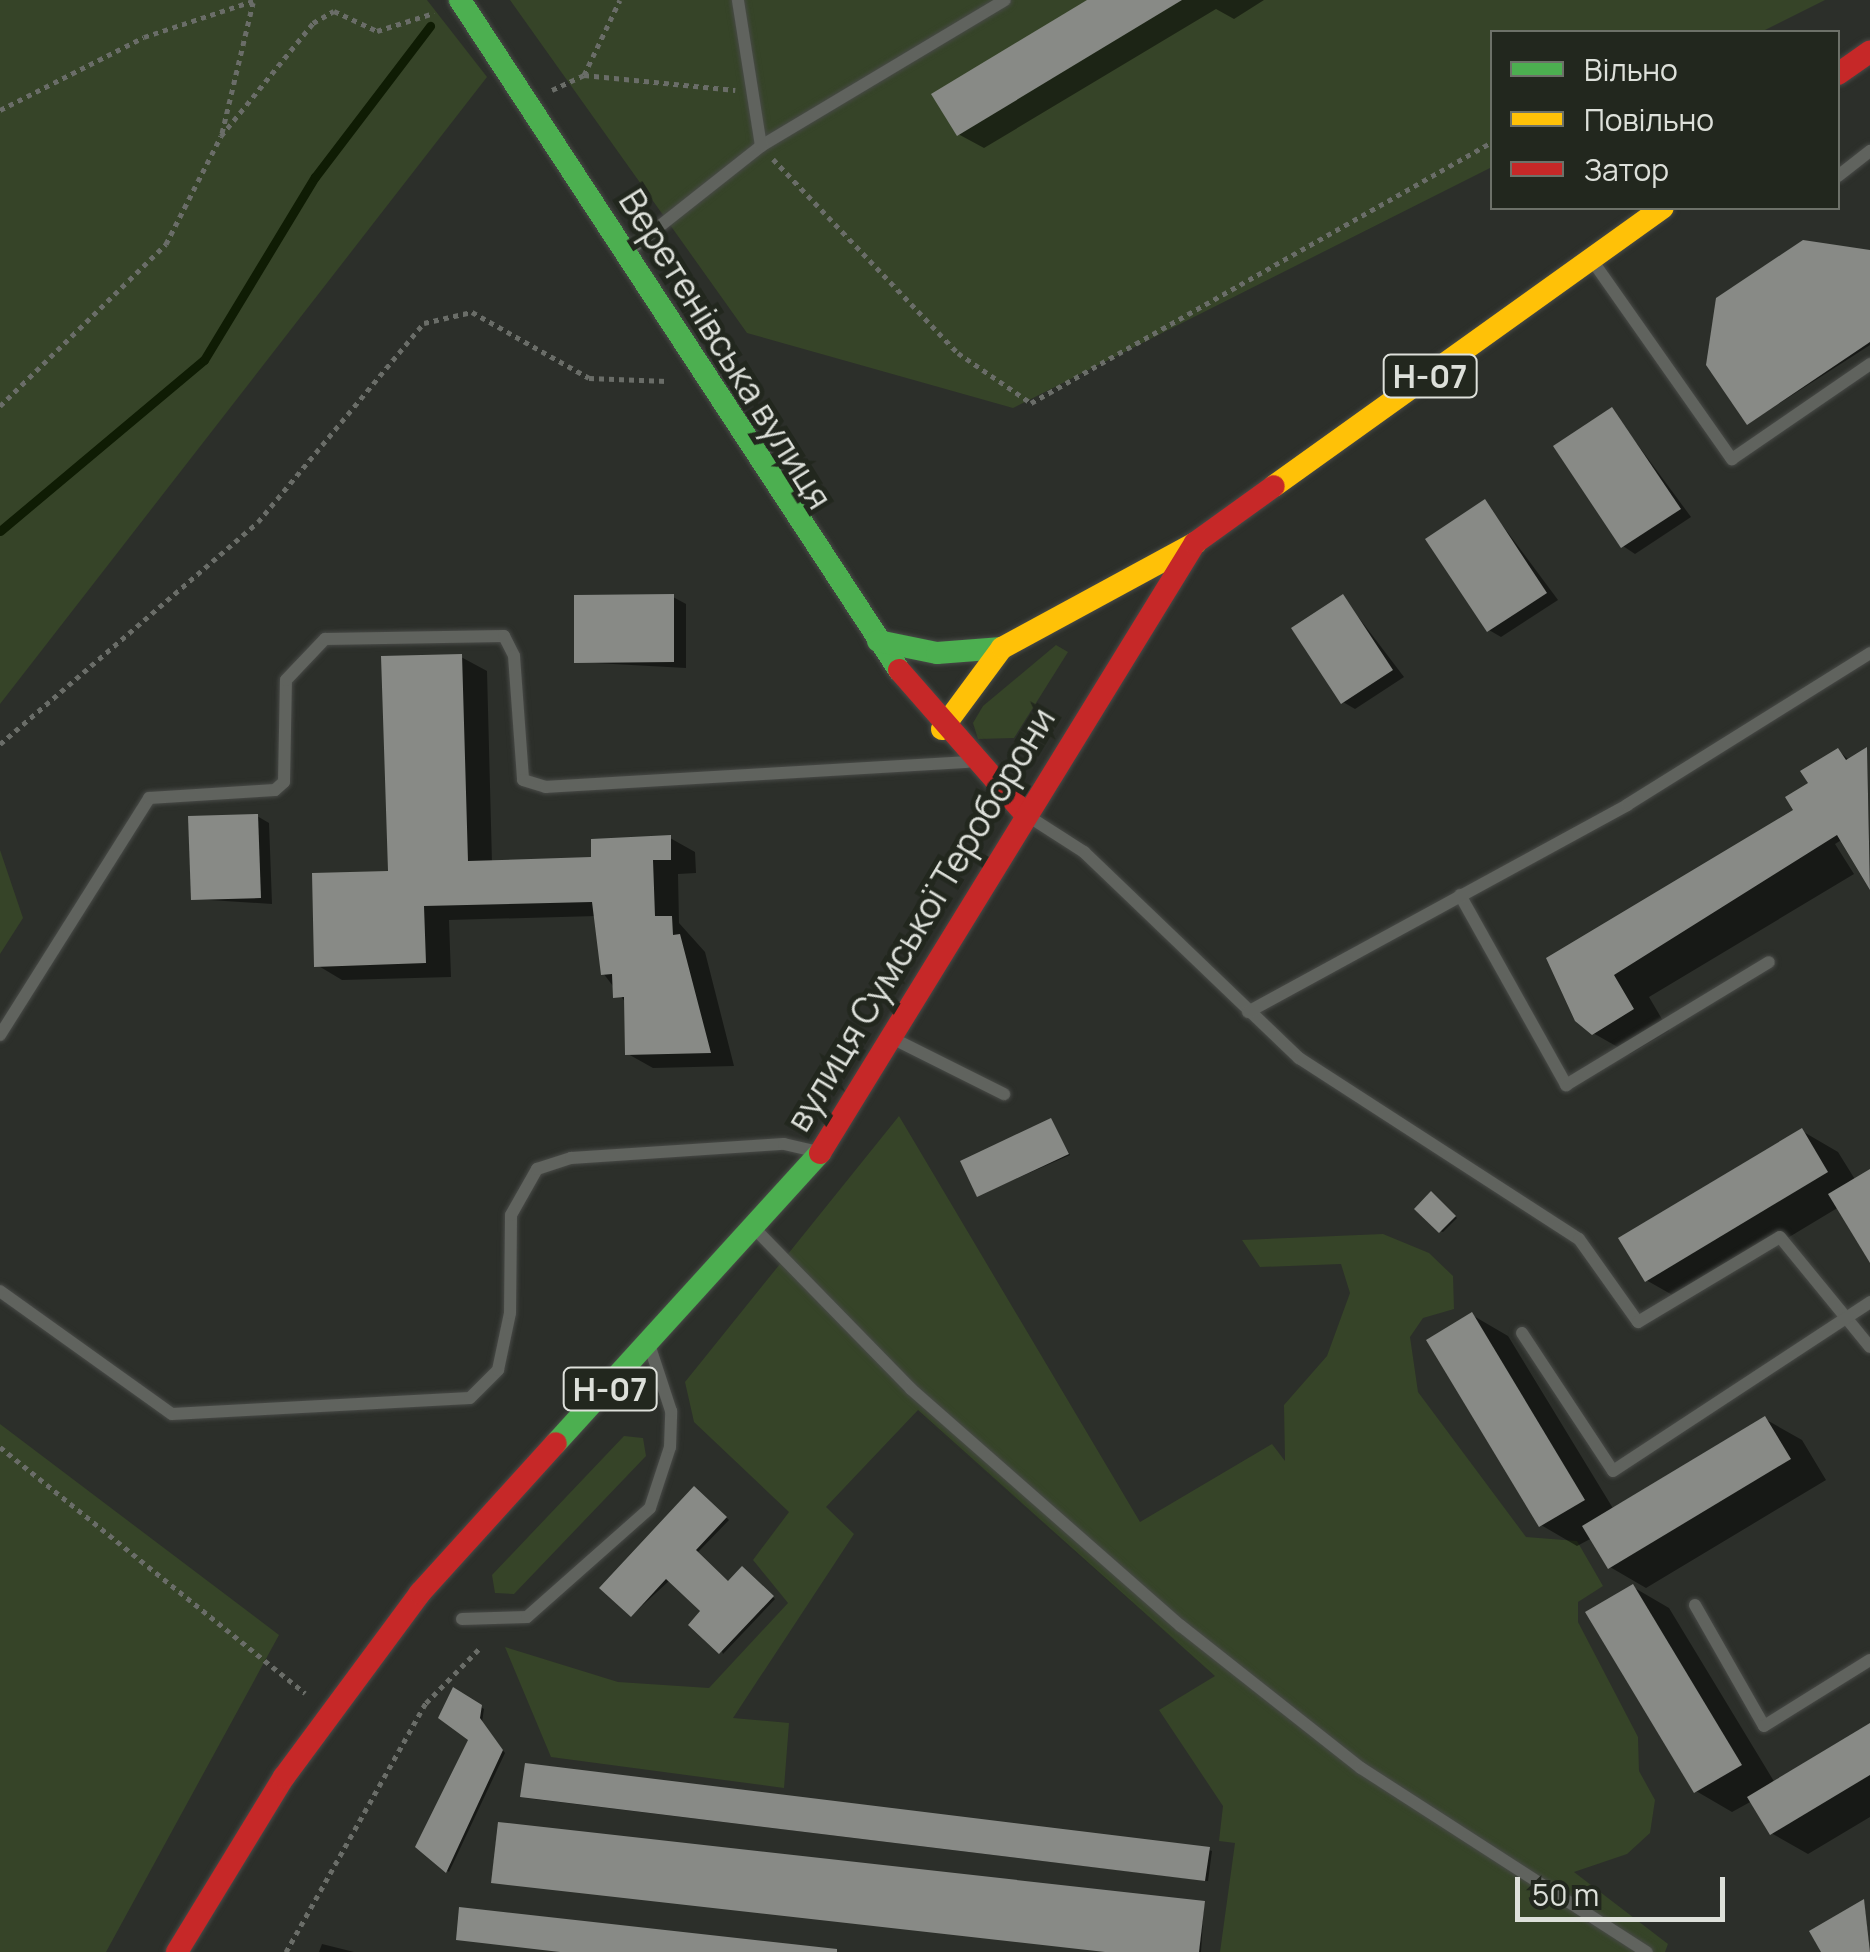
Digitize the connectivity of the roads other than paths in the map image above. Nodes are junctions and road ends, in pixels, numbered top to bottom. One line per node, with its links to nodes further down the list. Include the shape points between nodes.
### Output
1 (738, 0): 6 (lane, via 757,91)
2 (1005, 0): 6 (lane)
3 (452, 4): 10 (main road, Веретенівська вулиця, via 526,101)
4 (1870, 52): 5 (main road)
5 (1840, 73)
6 (760, 146): 10 (lane)
7 (1870, 151): 8 (lane)
8 (1840, 174)
9 (1661, 210): 11 (main road, вулиця Сумської Тероборони / Н-07)
10 (625, 254): 14 (main road, Веретенівська вулиця)
11 (1593, 262): 12 (lane, via 1732,459); 13 (main road, вулиця Сумської Тероборони / Н-07)
12 (1870, 364)
13 (1195, 543): 15 (main road); 19 (main road, вулиця Сумської Тероборони / Н-07)
14 (878, 641): 15 (main road, via 937,653); 17 (main road, Веретенівська вулиця)
15 (1002, 648): 17 (main road)
16 (1870, 652): 20 (lane)
17 (942, 729): 18 (main road, Веретенівська вулиця)
18 (969, 762): 19 (main road, Веретенівська вулиця); 23 (lane, via 546,786 523,780 514,656 504,636 325,639 286,680 284,782 275,790 148,798)
19 (1025, 814): 22 (lane, via 1084,852); 24 (main road, вулиця Сумської Тероборони / Н-07)
20 (1460, 895): 21 (lane, via 1566,1085); 22 (lane)
21 (1769, 962)
22 (1248, 1012): 30 (lane, via 1299,1058 1579,1240 1638,1322 1780,1237)
23 (0, 1035)
24 (896, 1040): 25 (lane); 26 (main road, вулиця Сумської Тероборони / Н-07)
25 (1004, 1094)
26 (820, 1153): 27 (main road, вулиця Сумської Тероборони / Н-07); 28 (lane, via 784,1144 571,1158 537,1169 511,1215 510,1312 498,1370 470,1398 172,1414)
27 (756, 1230): 32 (main road, вулиця Сумської Тероборони / Н-07); 38 (lane, via 911,1389 1181,1626 1361,1768)
28 (0, 1291)
29 (1870, 1302): 30 (lane)
30 (1850, 1314): 31 (lane, via 1613,1471); 33 (lane)
31 (1522, 1333)
32 (650, 1347): 35 (lane, via 671,1410 670,1448 650,1508 527,1617); 37 (main road, вулиця Сумської Тероборони / Н-07, via 420,1593 331,1714)
33 (1870, 1347)
34 (1695, 1605): 36 (lane, via 1764,1726)
35 (462, 1618)
36 (1870, 1660)
37 (177, 1952)
38 (1648, 1952)

